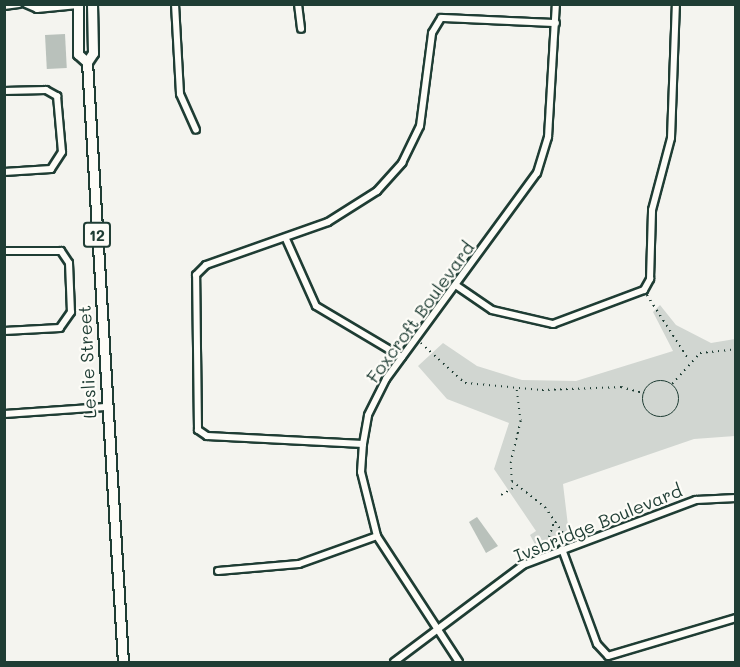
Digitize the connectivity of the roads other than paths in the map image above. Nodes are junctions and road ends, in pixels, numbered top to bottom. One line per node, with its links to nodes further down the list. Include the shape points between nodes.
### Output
1 (19, 4): 9 (street)
2 (26, 4): 8 (street, via 37,9)
3 (92, 4): 12 (main road, Leslie Street / 12, via 93,53)
4 (175, 4): 14 (street, via 180,94)
5 (298, 4): 11 (street)
6 (556, 4): 10 (street, Foxcroft Boulevard)
7 (676, 4): 18 (street, via 671,138 652,210 650,279 644,290 553,324 492,310)
8 (78, 5): 12 (main road, Leslie Street / 12, via 78,54)
9 (4, 6)
10 (556, 23): 16 (street, via 441,18 434,23 424,108 402,163 364,201); 18 (street, Foxcroft Boulevard, via 545,154 524,194)
11 (301, 28)
12 (87, 62): 21 (main road, Leslie Street / 12)
13 (4, 91): 15 (street, via 46,90 57,96 62,152 51,169)
14 (196, 130)
15 (4, 172)
16 (286, 239): 20 (street, via 316,306); 23 (street, via 215,262 196,275 195,425 207,436)
17 (4, 251): 19 (street, via 61,251 69,263 71,312 60,328)
18 (457, 286): 20 (street, Foxcroft Boulevard)
19 (4, 331)
20 (402, 357): 23 (street, Foxcroft Boulevard, via 368,415)
21 (106, 407): 22 (street); 30 (main road, Leslie Street / 12)
22 (4, 414)
23 (363, 444): 25 (street, Foxcroft Boulevard, via 361,472)
24 (735, 498): 26 (street, Ivsbridge Boulevard, via 696,500)
25 (377, 536): 27 (street, via 299,564); 29 (street, Foxcroft Boulevard)
26 (562, 549): 28 (street, via 597,644 608,656); 29 (street, Ivsbridge Boulevard, via 523,565)
27 (218, 571)
28 (735, 618)
29 (439, 631): 31 (street, Ivsbridge Boulevard); 32 (street, Foxcroft Boulevard)
30 (122, 662)
31 (394, 663)
32 (459, 663)

